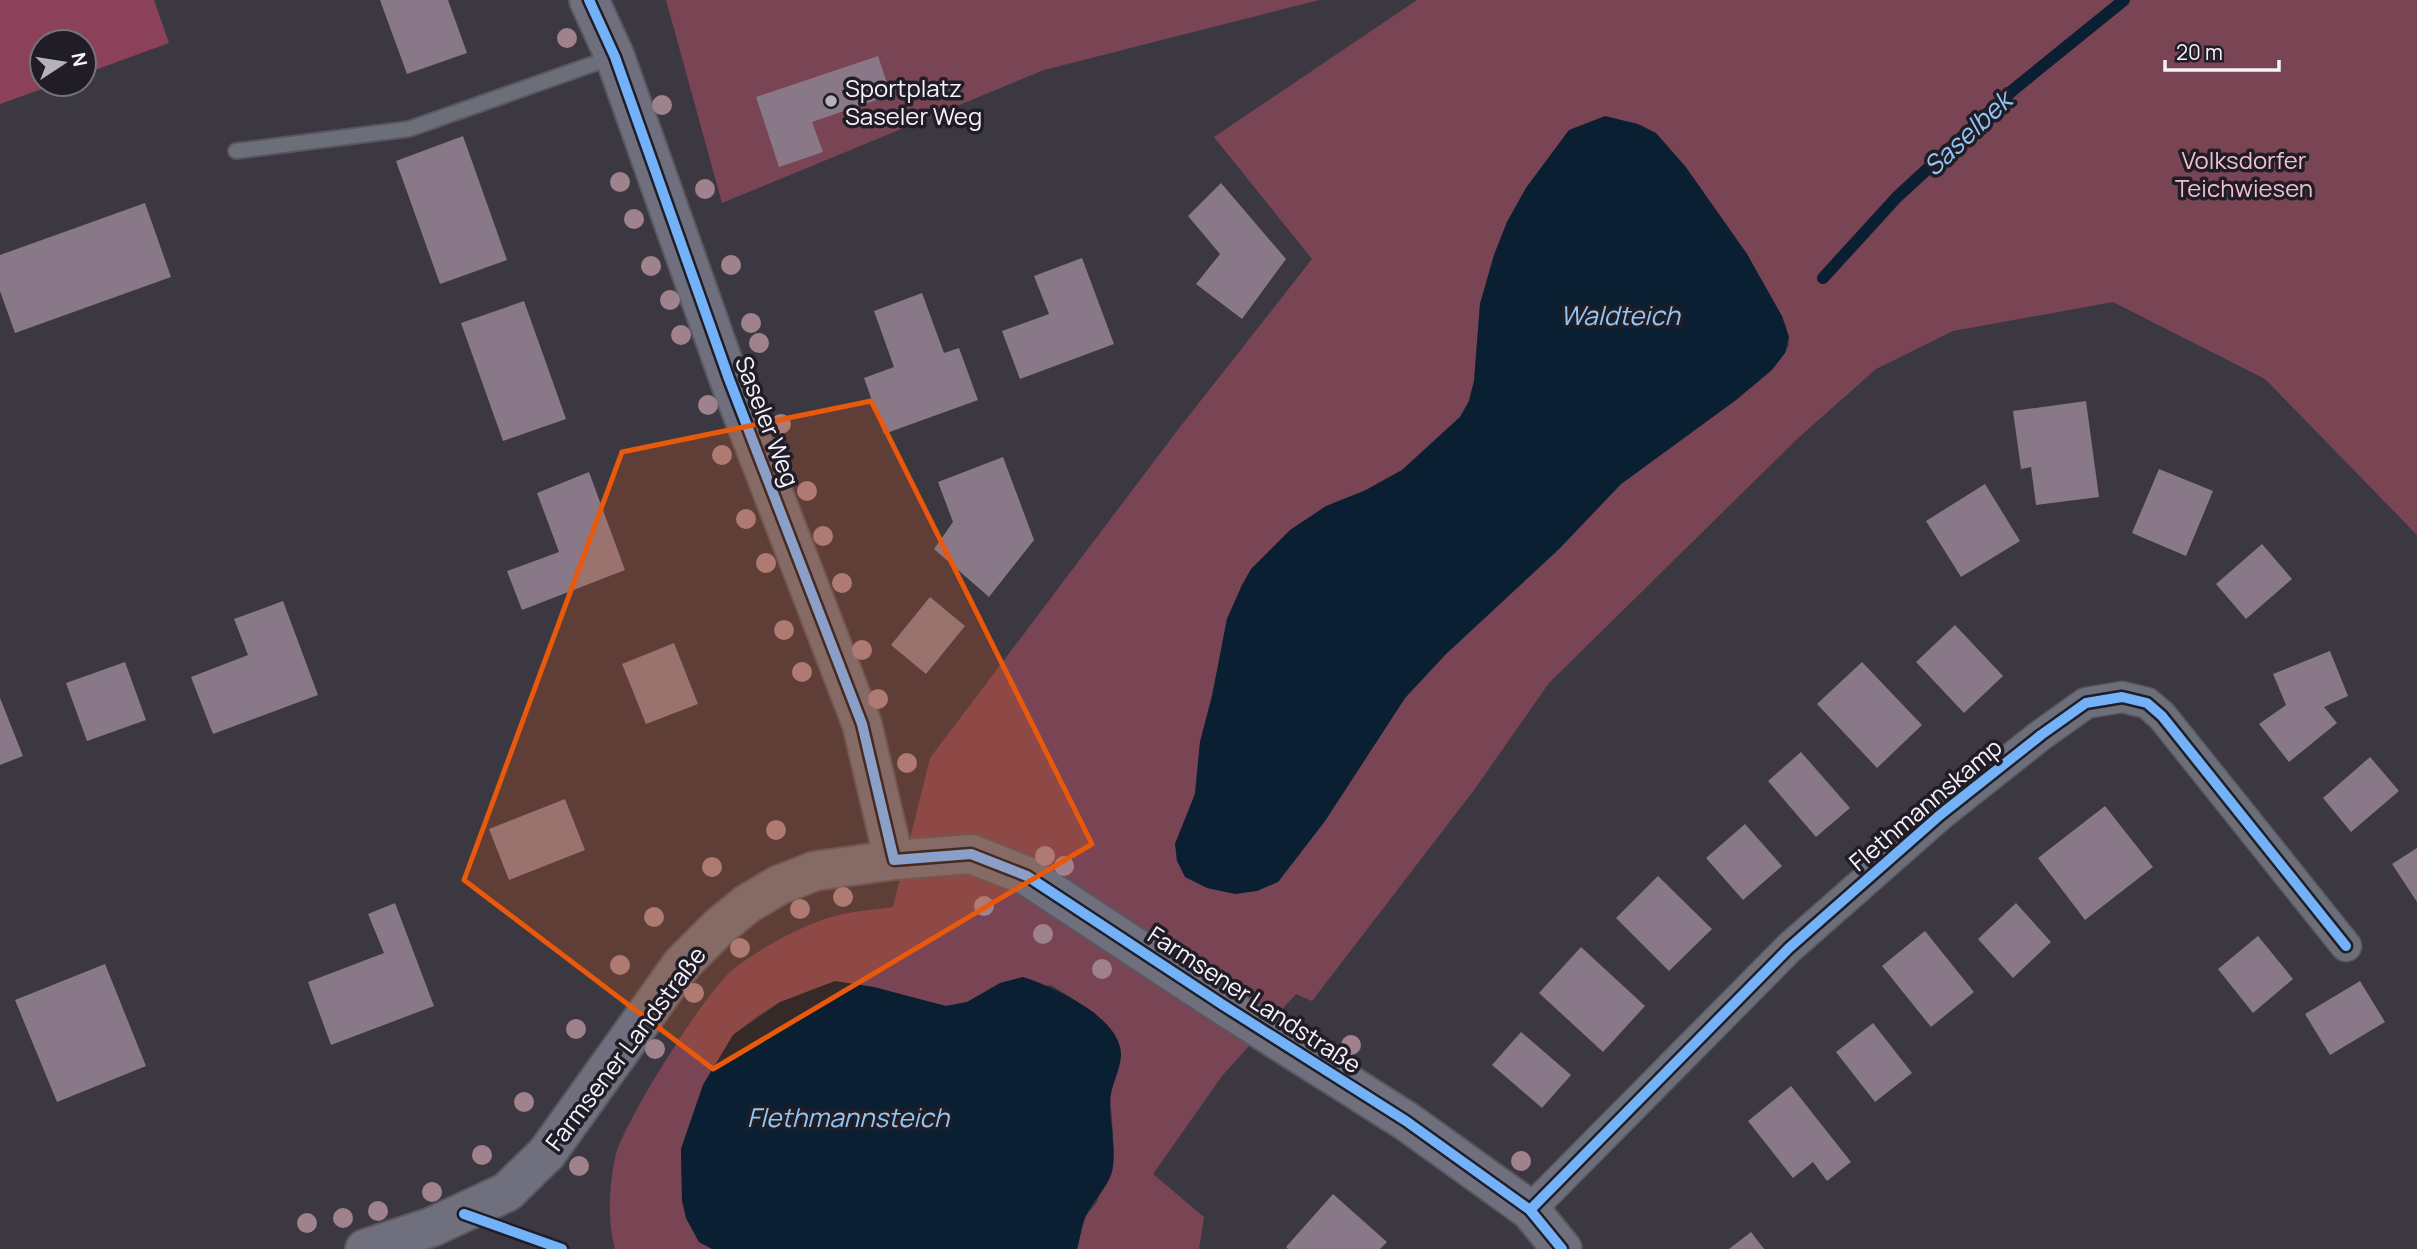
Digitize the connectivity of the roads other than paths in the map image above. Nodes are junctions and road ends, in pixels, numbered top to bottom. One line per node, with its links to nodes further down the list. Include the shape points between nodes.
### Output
1 (589, 0): 2 (main road, Saseler Weg)
2 (615, 57): 3 (lane, via 409,129); 4 (main road, Saseler Weg, via 729,379 862,724)
3 (236, 151)
4 (894, 860): 6 (main road, Farmsener Landstraße, via 971,854 1027,876 1406,1121); 7 (main road, Farmsener Landstraße, via 814,872 747,904 682,964 547,1153 507,1192 432,1227)
5 (2346, 946): 6 (street, Flethmannskamp, via 2162,716 2147,703 2122,697 2086,703 1940,815 1789,948)
6 (1530, 1210): 8 (main road, Farmsener Landstraße)
7 (365, 1249)
8 (1562, 1249)

